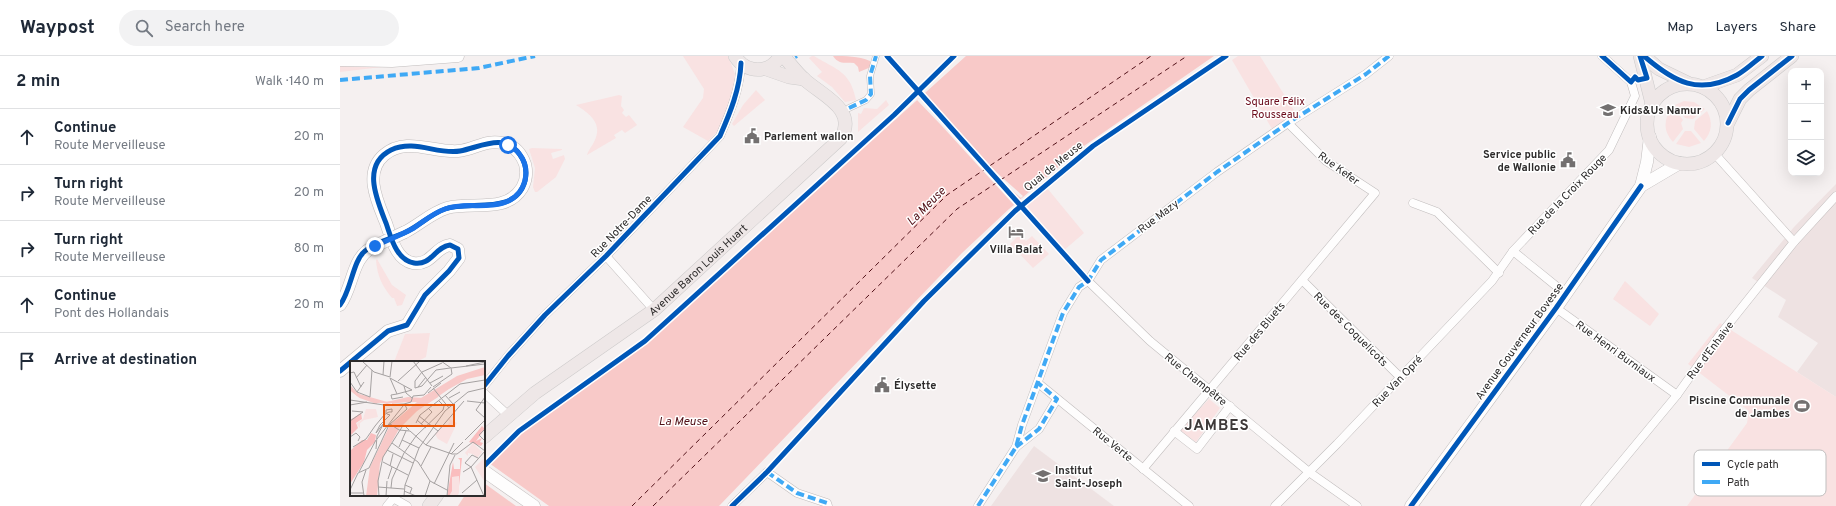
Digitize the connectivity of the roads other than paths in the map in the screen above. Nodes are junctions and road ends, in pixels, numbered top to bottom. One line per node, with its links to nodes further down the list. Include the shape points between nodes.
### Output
1 (458, 56): 11 (main road, via 392,61)
2 (782, 56): 13 (main road); 15 (main road, Avenue Baron Louis Huart)
3 (876, 56): 19 (street, via 870,76 870,94 866,100)
4 (887, 56): 14 (street)
5 (1389, 56): 20 (street, Rue Mazy, via 1366,74)
6 (1602, 56): 34 (street, Rue de la Croix Rouge, via 1631,82 1635,96 1610,150)
7 (1640, 56): 18 (main road)
8 (1644, 56): 16 (main road, via 1659,69)
9 (1762, 56): 17 (main road, via 1737,75)
10 (1792, 56): 21 (main road, via 1740,99)
11 (340, 60)
12 (738, 60): 13 (main road, Avenue Baron Louis Huart, via 753,70); 35 (street, Rue Notre-Dame, via 741,73 731,112 720,136)
13 (766, 69): 15 (main road, Avenue Baron Louis Huart)
14 (898, 69)
15 (804, 79): 42 (main road, Avenue Baron Louis Huart, via 844,114 845,128 840,138)
16 (1688, 84): 17 (main road); 18 (main road, via 1674,86 1662,93)
17 (1703, 86): 21 (main road, via 1721,101)
18 (1652, 104): 22 (main road, via 1648,120)
19 (849, 108)
20 (1288, 123): 26 (street, Rue Kefer, via 1326,161); 38 (street, Rue Mazy, via 1217,172 1107,255)
21 (1728, 123): 23 (main road, via 1721,145)
22 (1650, 137): 24 (main road, via 1661,154); 25 (main road, Avenue Gouverneur Bovesse)
23 (1714, 153): 24 (main road, via 1698,162); 33 (street)
24 (1680, 163): 25 (main road, Avenue Gouverneur Bovesse)
25 (1641, 186): 39 (main road, Avenue Gouverneur Bovesse)
26 (1375, 193): 37 (street, Rue des Bluets)
27 (1836, 196): 33 (street, Rue d'Enhaive)
28 (1413, 203): 36 (street, via 1437,212)
29 (392, 238): 40 (main road, bridge, via 367,249 360,256 346,296)
30 (392, 238): 31 (main road, bridge, via 446,209 461,205 498,204 513,199 525,181 526,168 520,154 512,147 496,142 456,151 417,146 390,151 381,158 374,177 378,205)
31 (392, 238)
32 (392, 238): 43 (main road, bridge, via 399,254 408,261 422,263 450,245 458,250 459,258 425,295 407,325 388,331)
33 (1794, 242): 51 (street, Rue d'Enhaive, via 1719,336)
34 (1513, 251): 36 (street, Rue Van Opré); 39 (street)
35 (606, 256): 42 (street); 48 (street, Rue Notre-Dame, via 545,314)
36 (1499, 273): 46 (street, Rue Van Opré)
37 (1302, 280): 46 (street, Rue des Coquelicots); 49 (street, Rue des Bluets)
38 (1088, 281): 47 (street, Rue Mazy, via 1079,287 1064,313); 49 (street, Rue Champêtre, via 1150,341)
39 (1566, 294): 41 (main road, Avenue Gouverneur Bovesse)
40 (340, 305)
41 (1556, 308): 51 (street, Rue Henri Burniaux); 72 (main road, Avenue Gouverneur Bovesse)
42 (654, 310): 54 (main road, Avenue Baron Louis Huart, via 535,393)
43 (352, 361)
44 (350, 363): 45 (main road, bridge)
45 (340, 371)
46 (1400, 377): 60 (street, Rue Van Opré)
47 (1038, 383): 52 (street, Rue Verte); 57 (street, Rue Mazy)
48 (485, 385)
49 (1210, 390): 53 (street, Rue Champêtre); 55 (street, Rue des Bluets)
50 (485, 395): 54 (street)
51 (1677, 395): 73 (street, Rue d'Enhaive)
52 (1057, 399): 57 (street, Rue Mazy, via 1039,429); 58 (street, Rue Verte)
53 (1230, 406): 55 (street, via 1197,449); 60 (street, Rue Champêtre)
54 (508, 416): 56 (main road, Avenue Baron Louis Huart)
55 (1174, 432): 58 (street, Rue des Bluets)
56 (485, 436)
57 (1016, 447): 68 (street, Rue Mazy)
58 (1143, 469): 69 (street, Rue Verte)
59 (485, 472): 65 (main road)
60 (1309, 472): 70 (street, Rue Van Opré); 71 (street, Rue Champêtre)
61 (436, 496): 64 (main road)
62 (391, 502): 63 (street)
63 (407, 506)
64 (429, 506)
65 (534, 506)
66 (732, 506): 67 (street, via 767,472 797,493)
67 (828, 506)
68 (978, 506)
69 (1188, 506)
70 (1275, 506)
71 (1357, 506)
72 (1411, 506)
73 (1585, 506)

